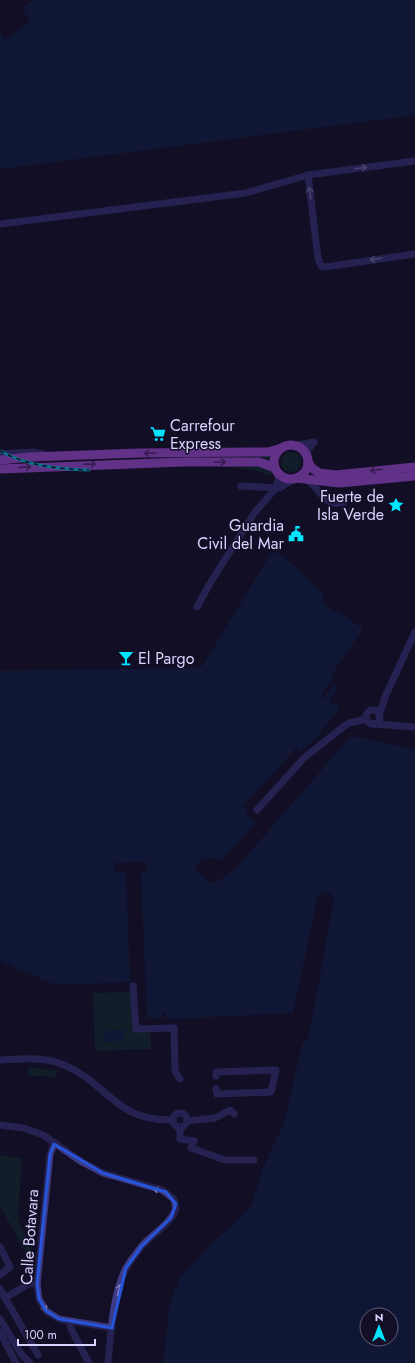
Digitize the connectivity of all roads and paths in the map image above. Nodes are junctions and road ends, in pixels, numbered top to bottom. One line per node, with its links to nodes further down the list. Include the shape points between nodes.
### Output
1 (415, 161): 2 (street, one-way to 1)
2 (308, 175): 3 (street, via 246,193); 4 (street, one-way to 2, via 321,266)
3 (0, 224)
4 (415, 254)
5 (292, 446): 6 (main road); 10 (main road, via 301,450); 10 (street, via 317,441 308,450)
6 (282, 448): 8 (main road, one-way to 8, via 268,452); 13 (main road, via 275,456)
7 (0, 454): 8 (street, via 33,452)
8 (55, 456): 9 (main road)
9 (0, 460)
10 (307, 460): 11 (main road, one-way to 10, via 336,475 319,473); 15 (main road, via 305,472)
11 (415, 467)
12 (0, 469): 13 (main road, one-way to 13, via 183,462 259,462)
13 (276, 470): 15 (main road, via 286,479); 18 (street)
14 (413, 476): 16 (main road, via 339,483)
15 (295, 479): 16 (main road); 18 (street)
16 (307, 480): 19 (street, via 316,487 320,496 330,503)
17 (241, 486): 18 (street)
18 (276, 488): 20 (street, via 255,512)
19 (344, 502)
20 (197, 608)
21 (415, 632): 22 (street)
22 (386, 695): 23 (street); 24 (street)
23 (370, 711): 24 (street); 25 (street)
24 (379, 716): 26 (street); 27 (street)
25 (367, 719): 26 (street); 29 (street, via 349,723 304,758)
26 (374, 724): 27 (street)
27 (392, 725): 28 (street)
28 (415, 727)
29 (257, 810)
30 (133, 986): 33 (street, via 136,1029 174,1028 175,1072)
31 (0, 1060): 36 (street, via 38,1059 63,1064 84,1076 123,1108 146,1117)
32 (216, 1076): 34 (street, via 216,1072 276,1070 271,1092 217,1094)
33 (180, 1079)
34 (216, 1089)
35 (234, 1114): 37 (street, via 230,1110 216,1118)
36 (174, 1120): 37 (street, via 176,1115 182,1114); 39 (street, via 174,1124)
37 (187, 1120): 39 (street)
38 (0, 1125): 40 (street, via 32,1131 43,1135)
39 (180, 1127): 41 (street, via 180,1139 194,1141 192,1148 225,1160)
40 (54, 1144): 44 (street, Calle Botavara, via 50,1154); 49 (street, one-way to 40, via 119,1289 126,1268 142,1246 171,1218 176,1204 166,1192 103,1173)
41 (254, 1160)
42 (0, 1246): 43 (street, via 10,1266 10,1269)
43 (0, 1275)
44 (37, 1284): 46 (street, via 30,1283); 48 (street, Calle Botavara, one-way to 48, via 39,1298 46,1311)
45 (0, 1289): 46 (street)
46 (5, 1298): 51 (street)
47 (0, 1319): 54 (street)
48 (70, 1322): 49 (street, Calle Botavara); 55 (street, via 71,1329)
49 (112, 1328): 56 (street)
50 (0, 1332): 52 (street)
51 (38, 1355)
52 (16, 1363)
53 (20, 1363): 54 (street)
54 (29, 1363)
55 (89, 1363)
56 (108, 1363)

